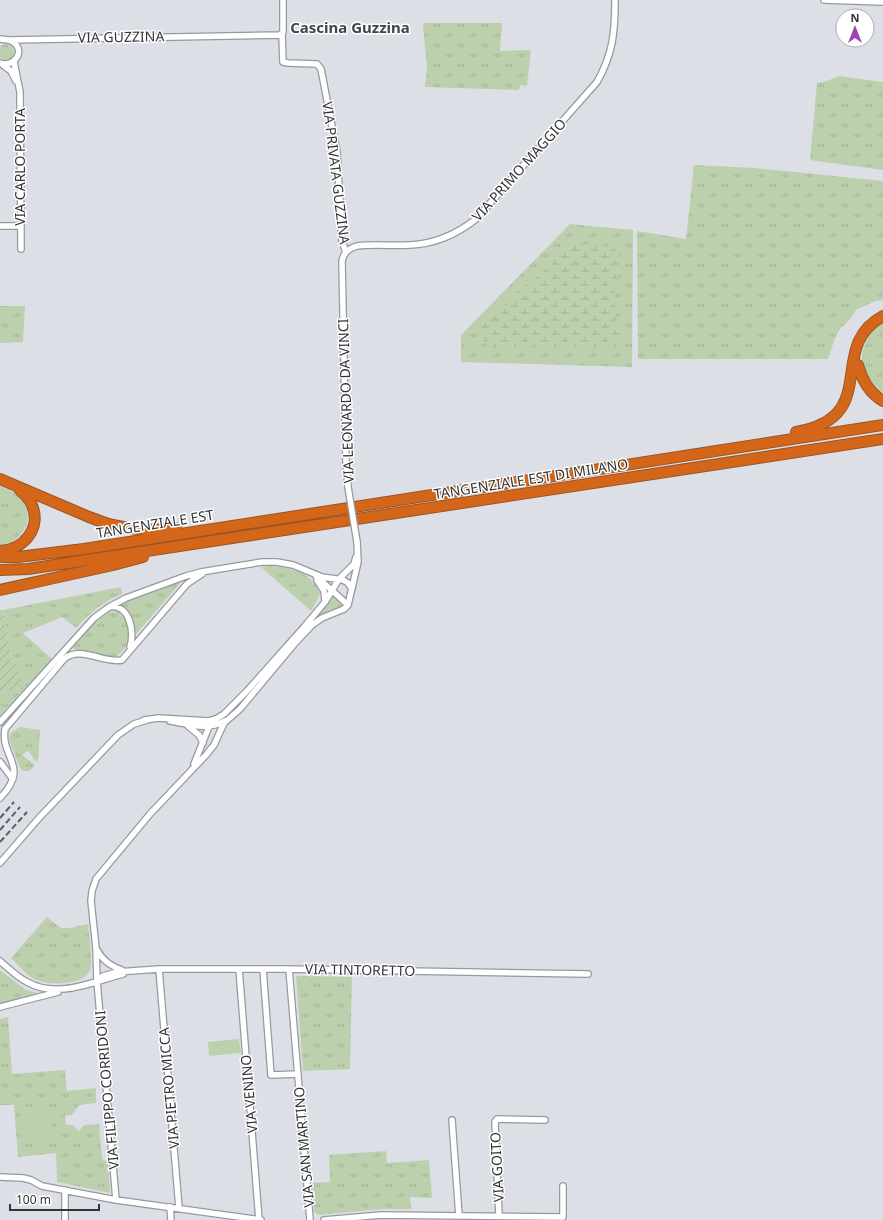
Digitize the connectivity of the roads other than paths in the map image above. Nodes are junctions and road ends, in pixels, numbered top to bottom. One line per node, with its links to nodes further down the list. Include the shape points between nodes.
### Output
1 (283, 0): 5 (street)
2 (615, 0): 15 (street, VIA PRIMO MAGGIO, via 611,50 596,82 476,219 454,233 429,243 360,246)
3 (824, 0): 4 (street)
4 (883, 2)
5 (282, 34): 6 (street, VIA GUZZINA); 15 (street, VIA PRIVATA GUZZINA, via 283,62 317,64 321,69 337,152 342,241)
6 (28, 39): 7 (street, VIA GUZZINA); 8 (street, VIA GUZZINA)
7 (3, 40): 8 (street)
8 (16, 46): 9 (street, VIA CARLO PORTA, via 18,53)
9 (14, 62): 10 (street); 11 (street, VIA CARLO PORTA)
10 (2, 64): 11 (street, via 11,71)
11 (19, 86): 13 (street, VIA CARLO PORTA)
12 (0, 226): 13 (street)
13 (21, 226): 14 (street, VIA CARLO PORTA)
14 (21, 249)
15 (346, 252): 27 (street, VIA LEONARDO DA VINCI, bridge, via 342,266 346,461)
16 (883, 316): 17 (highway, via 866,329)
17 (856, 353): 18 (highway, via 864,382 872,393); 21 (highway, via 850,400 842,412 831,421 813,429)
18 (883, 401)
19 (883, 425): 21 (highway, TANGENZIALE EST DI MILANO)
20 (883, 439): 25 (highway, TANGENZIALE EST DI MILANO)
21 (713, 452): 24 (highway, TANGENZIALE EST DI MILANO)
22 (0, 479): 23 (highway)
23 (14, 485): 24 (highway, via 108,524 135,529 167,529); 26 (highway, via 32,504 34,526 25,542 10,550)
24 (313, 513): 28 (highway, TANGENZIALE EST, via 84,549)
25 (183, 545): 29 (highway, TANGENZIALE EST, via 28,569); 34 (highway, via 113,565)
26 (0, 551)
27 (358, 551): 32 (street, via 354,564); 33 (street, VIA LEONARDO DA VINCI)
28 (0, 557)
29 (0, 570)
30 (210, 570): 31 (street, via 277,562 293,565); 38 (street, via 156,586); 39 (street, via 191,581)
31 (312, 574): 32 (street); 35 (street); 36 (street, via 324,591)
32 (339, 579): 33 (street, via 348,583); 35 (street)
33 (352, 589): 37 (street, VIA LEONARDO DA VINCI)
34 (0, 590)
35 (332, 590): 36 (street); 37 (street)
36 (324, 602): 40 (street, via 240,698)
37 (348, 605): 42 (street, via 312,625 240,709)
38 (109, 607): 39 (street, via 113,606 122,611 132,626 132,643); 44 (street, via 90,621)
39 (124, 658): 50 (street, via 115,660 78,654 66,657 6,728 2,740)
40 (216, 719): 43 (street); 46 (street)
41 (144, 720): 43 (street, via 159,718); 45 (street, via 160,719); 55 (street, via 118,735)
42 (227, 720): 46 (street); 47 (street)
43 (203, 721): 46 (street)
44 (0, 722)
45 (186, 725): 46 (street); 48 (street, via 198,733)
46 (211, 726): 47 (street); 48 (street)
47 (218, 737): 52 (street)
48 (203, 743): 52 (street)
49 (0, 752): 50 (street)
50 (8, 758): 53 (street)
51 (0, 762): 53 (street)
52 (193, 768): 56 (street, via 150,814 96,879 91,901)
53 (12, 778): 54 (street, via 10,786)
54 (0, 798)
55 (0, 863)
56 (96, 948): 62 (street, via 100,957 107,962); 64 (street)
57 (0, 960): 65 (street, VIA TINTORETTO, via 22,980 31,984 47,989)
58 (289, 968): 61 (street, VIA TINTORETTO); 63 (street, VIA TINTORETTO); 67 (street, VIA SAN MARTINO)
59 (159, 969): 60 (street, VIA TINTORETTO); 62 (street, VIA TINTORETTO); 75 (street, VIA PIETRO MICCA)
60 (239, 969): 61 (street, VIA TINTORETTO); 80 (street, VIA VENINO)
61 (263, 969): 67 (street, VIA SAN MARTINO, via 272,1075)
62 (129, 971): 64 (street, VIA TINTORETTO)
63 (588, 974)
64 (97, 981): 65 (street, VIA TINTORETTO); 73 (street, VIA FILIPPO CORRIDONI)
65 (72, 988): 66 (street, VIA TINTORETTO)
66 (0, 1007)
67 (298, 1074): 81 (street, VIA SAN MARTINO)
68 (452, 1120): 76 (street)
69 (545, 1120): 77 (street, VIA GOITO, via 497,1118 494,1122)
70 (0, 1177): 72 (street, via 23,1178 42,1186)
71 (563, 1186): 77 (street, via 563,1217)
72 (65, 1190): 73 (street); 78 (street)
73 (116, 1200): 74 (street)
74 (170, 1207): 75 (street); 79 (street)
75 (179, 1208): 80 (street)
76 (459, 1216): 77 (street); 82 (street, via 381,1215)
77 (499, 1216)
78 (65, 1220)
79 (171, 1220)
80 (260, 1220)
81 (310, 1220)
82 (324, 1220)

